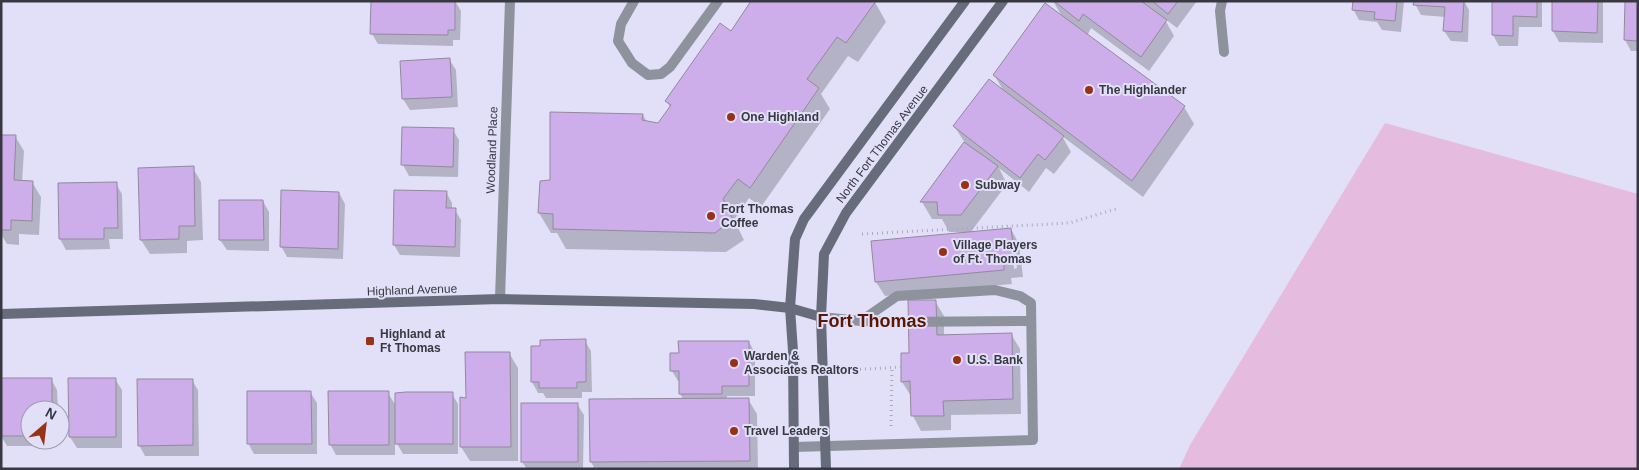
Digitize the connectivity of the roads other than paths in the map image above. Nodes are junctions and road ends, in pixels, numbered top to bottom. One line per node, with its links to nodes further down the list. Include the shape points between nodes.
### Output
1 (510, 1): 8 (street, Woodland Place)
2 (634, 1): 3 (street, via 621,24 618,41 632,63 648,76 661,74 670,67)
3 (718, 1)
4 (965, 1): 9 (main road, North Fort Thomas Avenue, via 804,219 795,239)
5 (1003, 1): 11 (main road, North Fort Thomas Avenue, via 846,213 824,254)
6 (1222, 1): 7 (street)
7 (1224, 52)
8 (500, 299): 9 (main road, Highland Avenue, via 754,304); 10 (main road, Highland Avenue)
9 (790, 308): 11 (main road, Highland Avenue); 15 (main road, North Fort Thomas Avenue)
10 (1, 314)
11 (822, 317): 12 (street); 14 (main road, North Fort Thomas Avenue)
12 (861, 320): 13 (street); 13 (street, via 898,296 994,290 1020,296 1031,303)
13 (1032, 321): 14 (street, via 1034,440)
14 (825, 446): 15 (street); 17 (main road, North Fort Thomas Avenue)
15 (794, 447): 16 (main road, North Fort Thomas Avenue)
16 (794, 469)
17 (826, 469)

